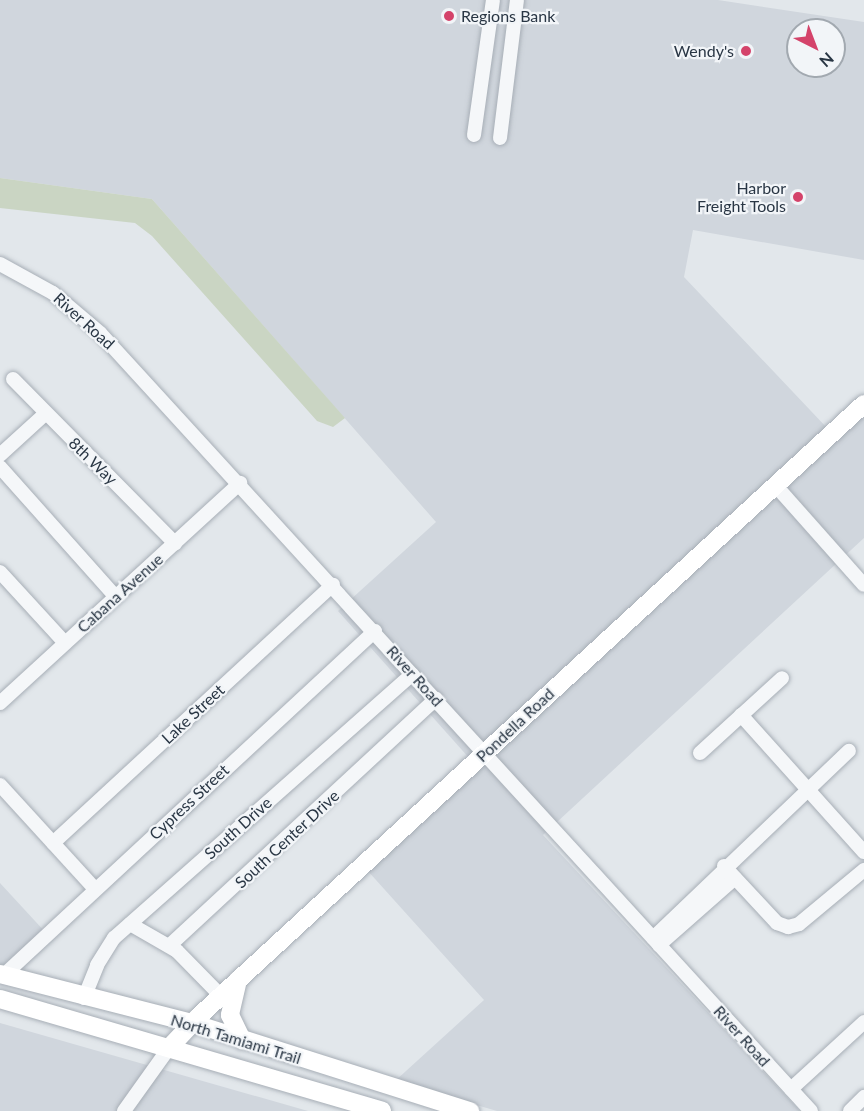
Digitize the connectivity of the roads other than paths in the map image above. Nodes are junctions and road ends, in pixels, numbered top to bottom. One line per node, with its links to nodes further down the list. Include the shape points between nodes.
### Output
1 (493, 0): 3 (street)
2 (517, 0): 4 (street)
3 (474, 135)
4 (500, 138)
5 (0, 264): 11 (street, River Road, via 42,286 83,317)
6 (13, 379): 8 (street, 8th Way)
7 (864, 404): 12 (main road, Pondella Road)
8 (45, 414): 9 (street); 13 (street, 8th Way)
9 (0, 455)
10 (0, 467): 17 (street)
11 (240, 483): 13 (street, Cabana Avenue); 15 (street, River Road)
12 (776, 486): 16 (street); 26 (main road, Pondella Road)
13 (175, 543): 17 (street, Cabana Avenue)
14 (0, 572): 19 (street)
15 (333, 585): 18 (street, River Road); 30 (street, Lake Street)
16 (864, 585)
17 (116, 597): 19 (street, Cabana Avenue)
18 (375, 631): 20 (street, River Road); 35 (street, Cypress Street)
19 (65, 643): 23 (street, Cabana Avenue)
20 (412, 674): 22 (street, River Road); 37 (street, South Drive)
21 (782, 678): 24 (street)
22 (436, 699): 26 (street, River Road); 39 (street, South Center Drive)
23 (0, 703)
24 (741, 715): 27 (street); 29 (street)
25 (849, 751): 29 (street)
26 (486, 752): 38 (street, River Road); 41 (main road, Pondella Road)
27 (700, 753)
28 (0, 785): 30 (street)
29 (807, 789): 31 (street); 32 (street)
30 (53, 843): 35 (street)
31 (864, 852)
32 (724, 866): 34 (street); 36 (street)
33 (864, 870): 34 (street, via 799,924 788,927 777,923)
34 (735, 878): 36 (street)
35 (95, 889): 40 (street, Cypress Street)
36 (695, 905): 38 (street)
37 (130, 924): 39 (street); 43 (street, South Drive, via 114,938 97,965)
38 (656, 941): 49 (street, River Road)
39 (169, 946): 42 (street)
40 (2, 975): 43 (main road, North Tamiami Trail)
41 (238, 980): 42 (main road, Pondella Road); 47 (main road, via 230,1015)
42 (221, 996): 46 (main road, Pondella Road)
43 (84, 998): 46 (main road, North Tamiami Trail)
44 (0, 999): 48 (main road, North Tamiami Trail)
45 (864, 1022): 49 (street)
46 (192, 1023): 47 (main road, North Tamiami Trail); 48 (main road, Pondella Road)
47 (242, 1040): 53 (main road, North Tamiami Trail)
48 (169, 1048): 51 (street); 52 (main road, North Tamiami Trail)
49 (791, 1089): 54 (street, River Road)
50 (864, 1098): 55 (street)
51 (124, 1111)
52 (382, 1111)
53 (470, 1111)
54 (811, 1111)
55 (850, 1111)

